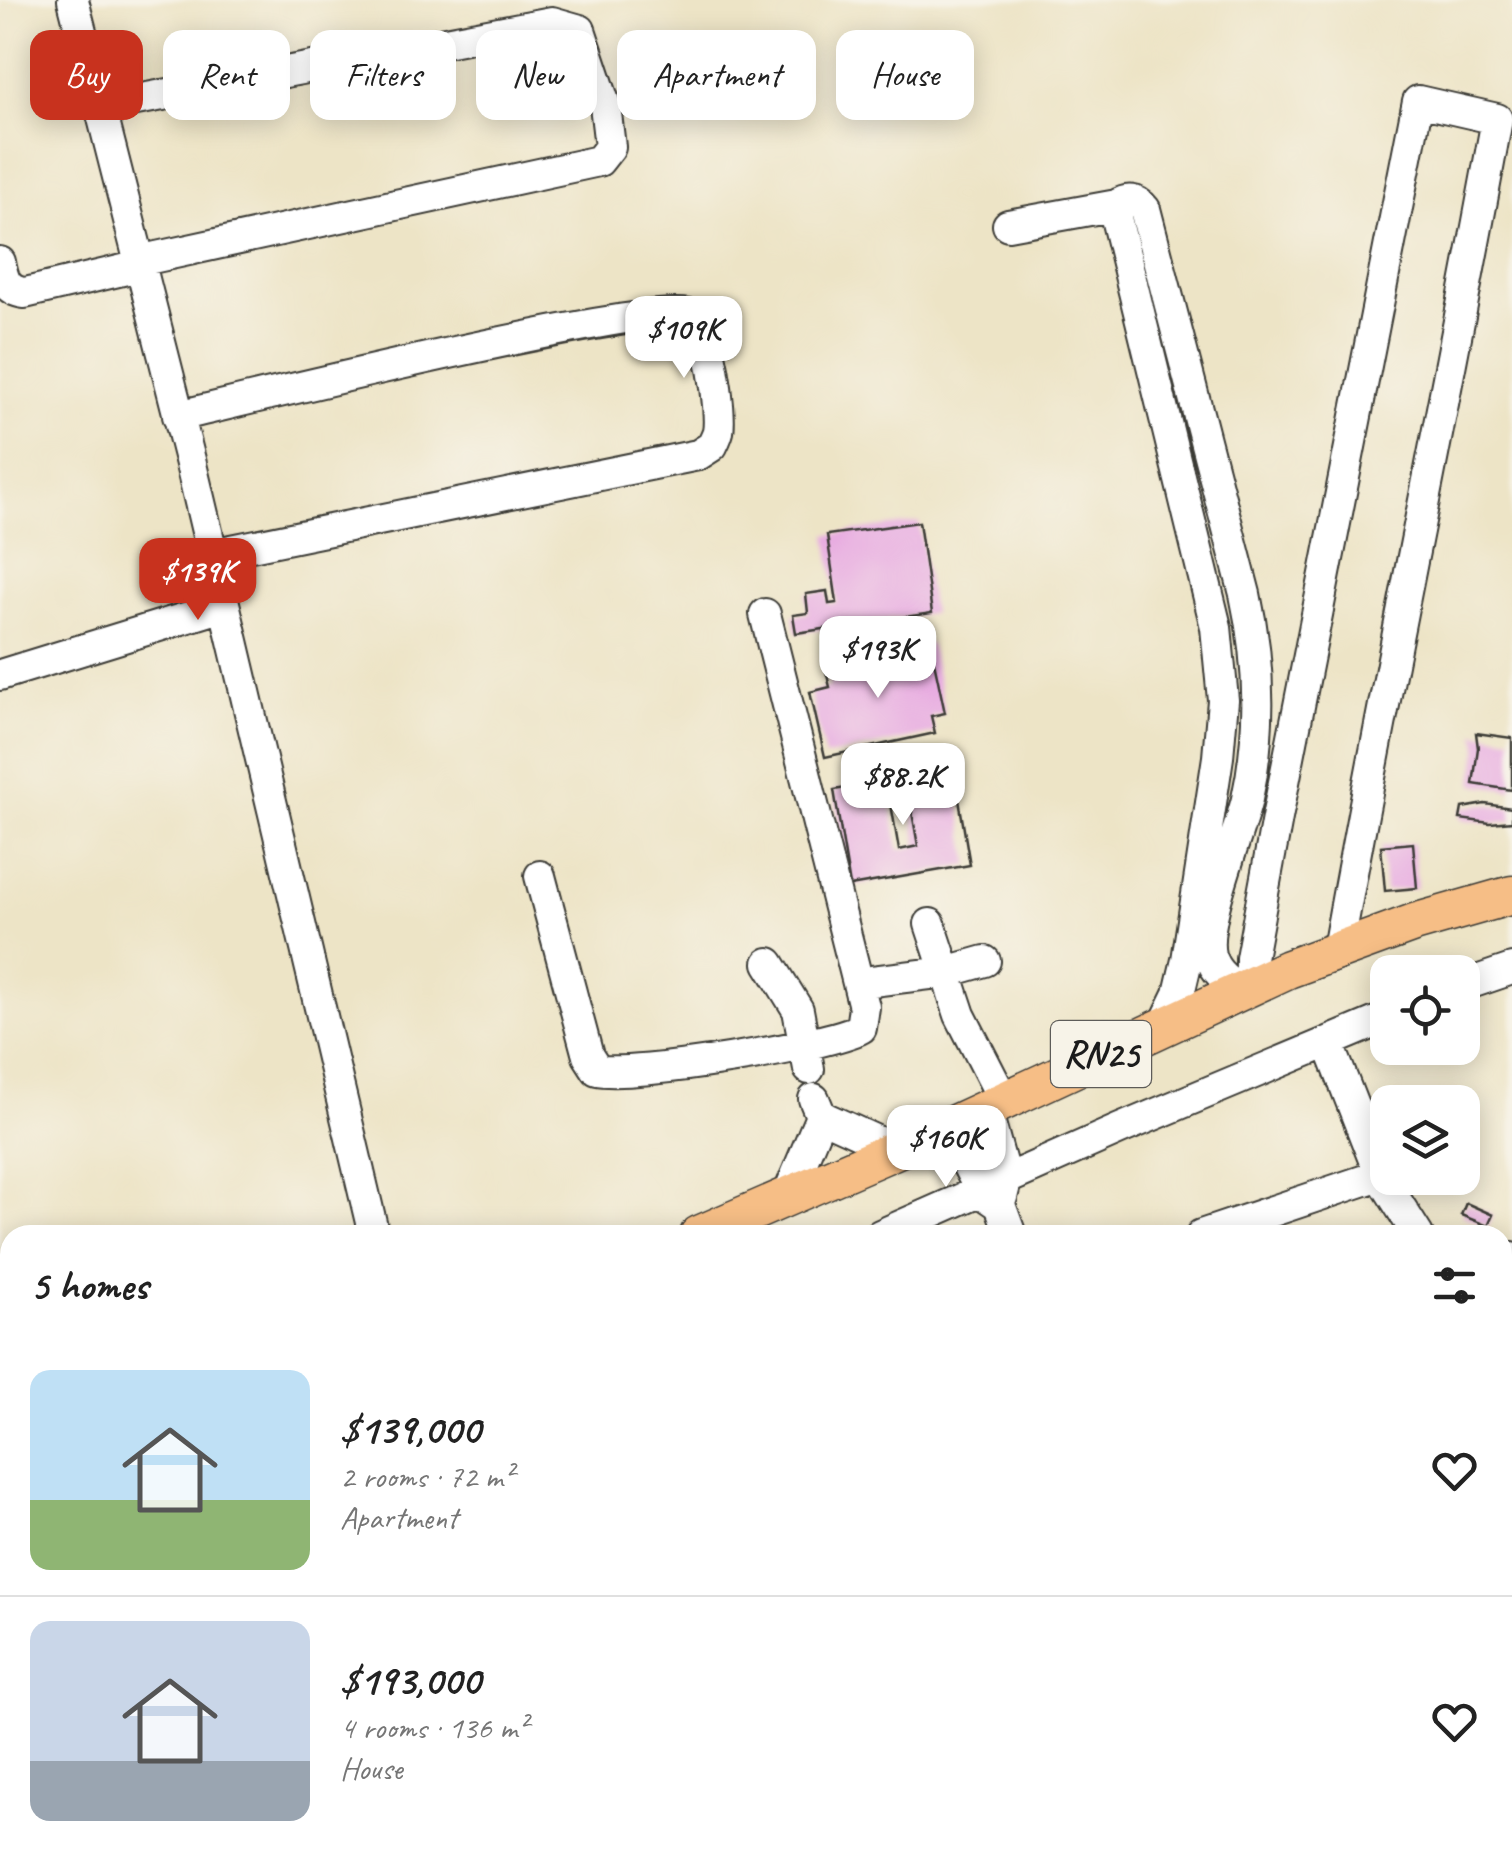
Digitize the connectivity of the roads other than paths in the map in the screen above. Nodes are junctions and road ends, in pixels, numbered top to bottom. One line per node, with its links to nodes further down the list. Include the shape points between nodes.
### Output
1 (73, 0): 2 (street)
2 (80, 30)
3 (143, 99): 7 (street, via 552,22 580,30 605,105 610,147 598,161)
4 (102, 120): 7 (street)
5 (1008, 225): 15 (street, via 1125,200 1145,209 1255,648 1253,764 1241,824)
6 (0, 262): 7 (street, via 4,281 25,293)
7 (139, 263): 8 (street)
8 (178, 416): 9 (street); 9 (street, via 636,318 682,314 702,327 718,393 718,433 698,455)
9 (212, 554): 10 (street)
10 (224, 606): 12 (street); 37 (street)
11 (766, 614): 28 (street, via 864,1006 861,1028)
12 (0, 675)
13 (540, 876): 28 (street, via 588,1056 598,1070)
14 (1512, 895): 17 (main road, RN25)
15 (1202, 922): 24 (street, via 1216,968); 26 (street)
16 (930, 924): 21 (street)
17 (1338, 949): 24 (main road, RN25); 24 (street, via 1498,118 1418,101)
18 (985, 961): 21 (street)
19 (769, 963): 28 (street, via 798,1010)
20 (1512, 969): 22 (street)
21 (946, 972): 23 (street); 29 (street)
22 (1480, 980)
23 (872, 982)
24 (1249, 989): 26 (main road, RN25)
25 (1370, 1024): 27 (street)
26 (1164, 1025): 29 (main road, RN25)
27 (1328, 1042): 31 (street); 34 (street, via 1120,1129)
28 (812, 1082): 32 (street); 36 (street)
29 (995, 1105): 30 (main road, RN25); 34 (street)
30 (948, 1127): 32 (main road, RN25); 34 (street)
31 (1370, 1149)
32 (896, 1150): 36 (main road, RN25)
33 (1370, 1178): 41 (street)
34 (996, 1193): 39 (street); 40 (street)
35 (1393, 1195): 42 (street)
36 (786, 1197): 38 (main road, RN25)
37 (372, 1225)
38 (722, 1225)
39 (908, 1225)
40 (1007, 1225)
41 (1230, 1225)
42 (1412, 1225)

